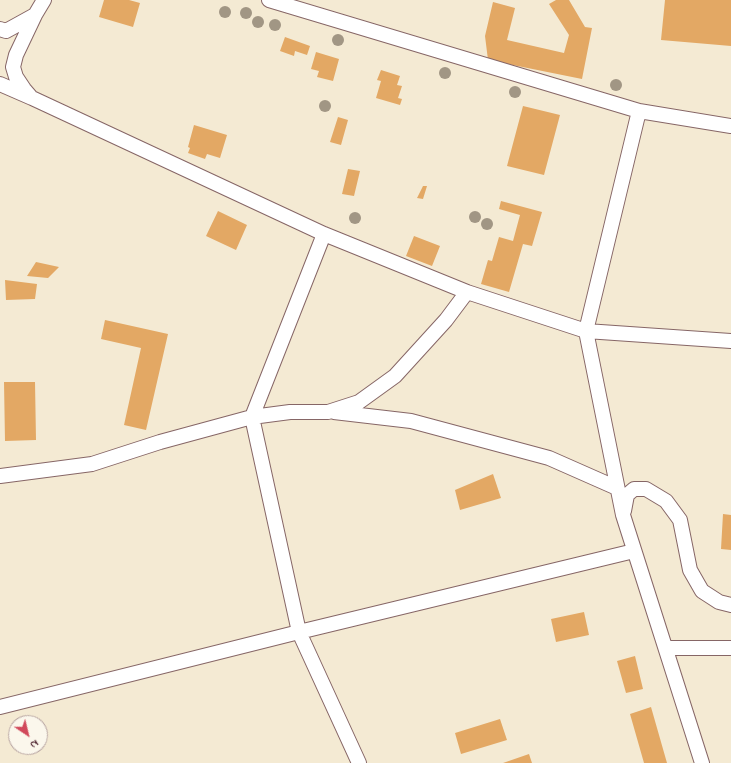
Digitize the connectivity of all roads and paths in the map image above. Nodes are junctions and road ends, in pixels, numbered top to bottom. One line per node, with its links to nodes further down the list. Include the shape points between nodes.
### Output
1 (44, 0): 3 (street)
2 (270, 0): 7 (street)
3 (35, 14): 4 (street, via 6,30); 6 (street, via 13,67 16,77)
4 (0, 29)
5 (0, 84): 6 (street)
6 (32, 98): 9 (street)
7 (639, 111): 8 (street); 11 (street)
8 (731, 126)
9 (324, 234): 10 (street); 14 (street)
10 (467, 292): 11 (street); 13 (street, via 446,320 395,376 359,402)
11 (586, 331): 12 (street); 16 (street)
12 (731, 341)
13 (328, 412): 14 (street, via 290,412); 16 (street, via 412,421 549,458)
14 (252, 418): 15 (street, via 160,442 92,464); 20 (street)
15 (0, 476)
16 (618, 488): 17 (street)
17 (623, 515): 18 (street); 19 (street, via 627,495 634,489 646,489 666,501 680,520 690,570 702,591 719,602)
18 (634, 551): 20 (street); 21 (street)
19 (731, 605)
20 (299, 632): 23 (street); 24 (street)
21 (666, 648): 22 (street); 25 (street)
22 (731, 648)
23 (0, 707)
24 (359, 763)
25 (702, 763)

